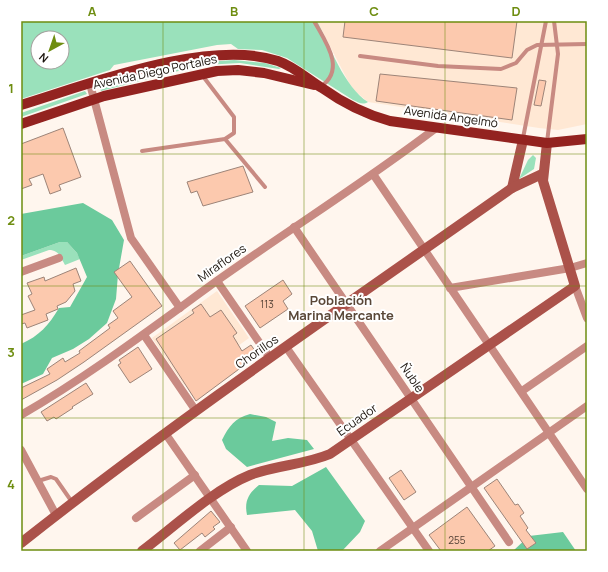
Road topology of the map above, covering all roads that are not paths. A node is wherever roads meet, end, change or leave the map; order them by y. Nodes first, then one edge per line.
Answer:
1 (314, 21) edge
2 (546, 21) edge
3 (554, 21) edge
4 (542, 44) junction
5 (558, 44) junction
6 (587, 44) edge
7 (360, 56) dead end
8 (197, 57) junction
9 (201, 74) junction
10 (90, 84) junction
11 (320, 87) junction
12 (94, 99) junction
13 (21, 105) edge
14 (21, 124) edge
15 (436, 128) junction
16 (225, 138) junction
17 (587, 139) edge
18 (523, 140) junction
19 (547, 143) junction
20 (142, 151) dead end
21 (373, 174) junction
22 (542, 174) junction
23 (265, 187) dead end
24 (512, 188) junction
25 (294, 227) junction
26 (424, 249) junction
27 (59, 258) dead end
28 (587, 263) edge
29 (570, 268) junction
30 (21, 272) edge
31 (217, 280) junction
32 (576, 286) junction
33 (450, 288) junction
34 (347, 304) junction
35 (180, 308) junction
36 (587, 318) edge
37 (144, 335) junction
38 (490, 345) junction
39 (587, 346) edge
40 (286, 347) junction
41 (270, 358) junction
42 (522, 391) junction
43 (411, 398) junction
44 (587, 406) edge
45 (196, 411) junction
46 (21, 415) edge
47 (549, 432) junction
48 (165, 433) junction
49 (351, 439) junction
50 (21, 450) edge
51 (195, 475) junction
52 (38, 481) junction
53 (471, 486) junction
54 (587, 489) edge
55 (211, 498) junction
56 (73, 503) junction
57 (56, 515) junction
58 (136, 518) dead end
59 (231, 527) junction
60 (413, 527) junction
61 (510, 542) dead end
62 (21, 543) edge
63 (142, 551) edge
64 (200, 551) edge
65 (248, 551) edge
66 (380, 551) edge
67 (429, 551) edge

1 - 11 lane
2 - 4 lane
3 - 5 lane
4 - 5 lane
4 - 7 lane
4 - 18 lane
5 - 6 lane
5 - 19 lane
8 - 9 main road
8 - 10 main road, Avenida Diego Portales
8 - 11 main road, Avenida Diego Portales
9 - 11 main road, Avenida Diego Portales
9 - 12 main road, Avenida Diego Portales
9 - 16 lane
10 - 12 street
10 - 13 main road, Avenida Diego Portales
11 - 15 main road, Avenida Angelmó
12 - 14 main road, Avenida Diego Portales
12 - 35 street
15 - 18 main road, Avenida Angelmó
15 - 21 street, Miraflores
16 - 20 lane
16 - 23 lane
17 - 19 main road, Avenida Angelmó
18 - 19 main road, Avenida Angelmó
18 - 24 street
19 - 22 street
21 - 25 street, Miraflores
21 - 26 street
22 - 24 street, Chorillos
22 - 29 street
24 - 26 street, Chorillos
25 - 31 street, Miraflores
25 - 34 street, Ñuble
26 - 33 street
26 - 34 street, Chorillos
27 - 30 street
28 - 29 street
29 - 32 street
29 - 33 street
31 - 35 street, Miraflores
31 - 41 street
32 - 36 street
32 - 38 street, Ecuador
33 - 38 street
34 - 40 street, Chorillos
34 - 43 street, Ñuble
35 - 37 street, Miraflores
37 - 45 street
37 - 46 street, Miraflores
38 - 42 street
38 - 43 street, Ecuador
39 - 42 street
40 - 41 street, Chorillos
40 - 49 street
41 - 45 street, Chorillos
42 - 47 street
43 - 49 street, Ecuador
43 - 53 street, Ñuble
44 - 47 street
45 - 48 street, Chorillos
47 - 53 street
47 - 54 street
48 - 51 street
48 - 56 street, Chorillos
49 - 55 street, Ecuador
49 - 60 street
50 - 52 street
51 - 55 street
51 - 58 street
52 - 56 lane
52 - 57 street
53 - 60 street
53 - 61 street, Ñuble
55 - 59 street
55 - 63 street, Ecuador
56 - 57 street, Chorillos
57 - 62 street, Chorillos
59 - 64 street
59 - 65 street
60 - 66 street
60 - 67 street

